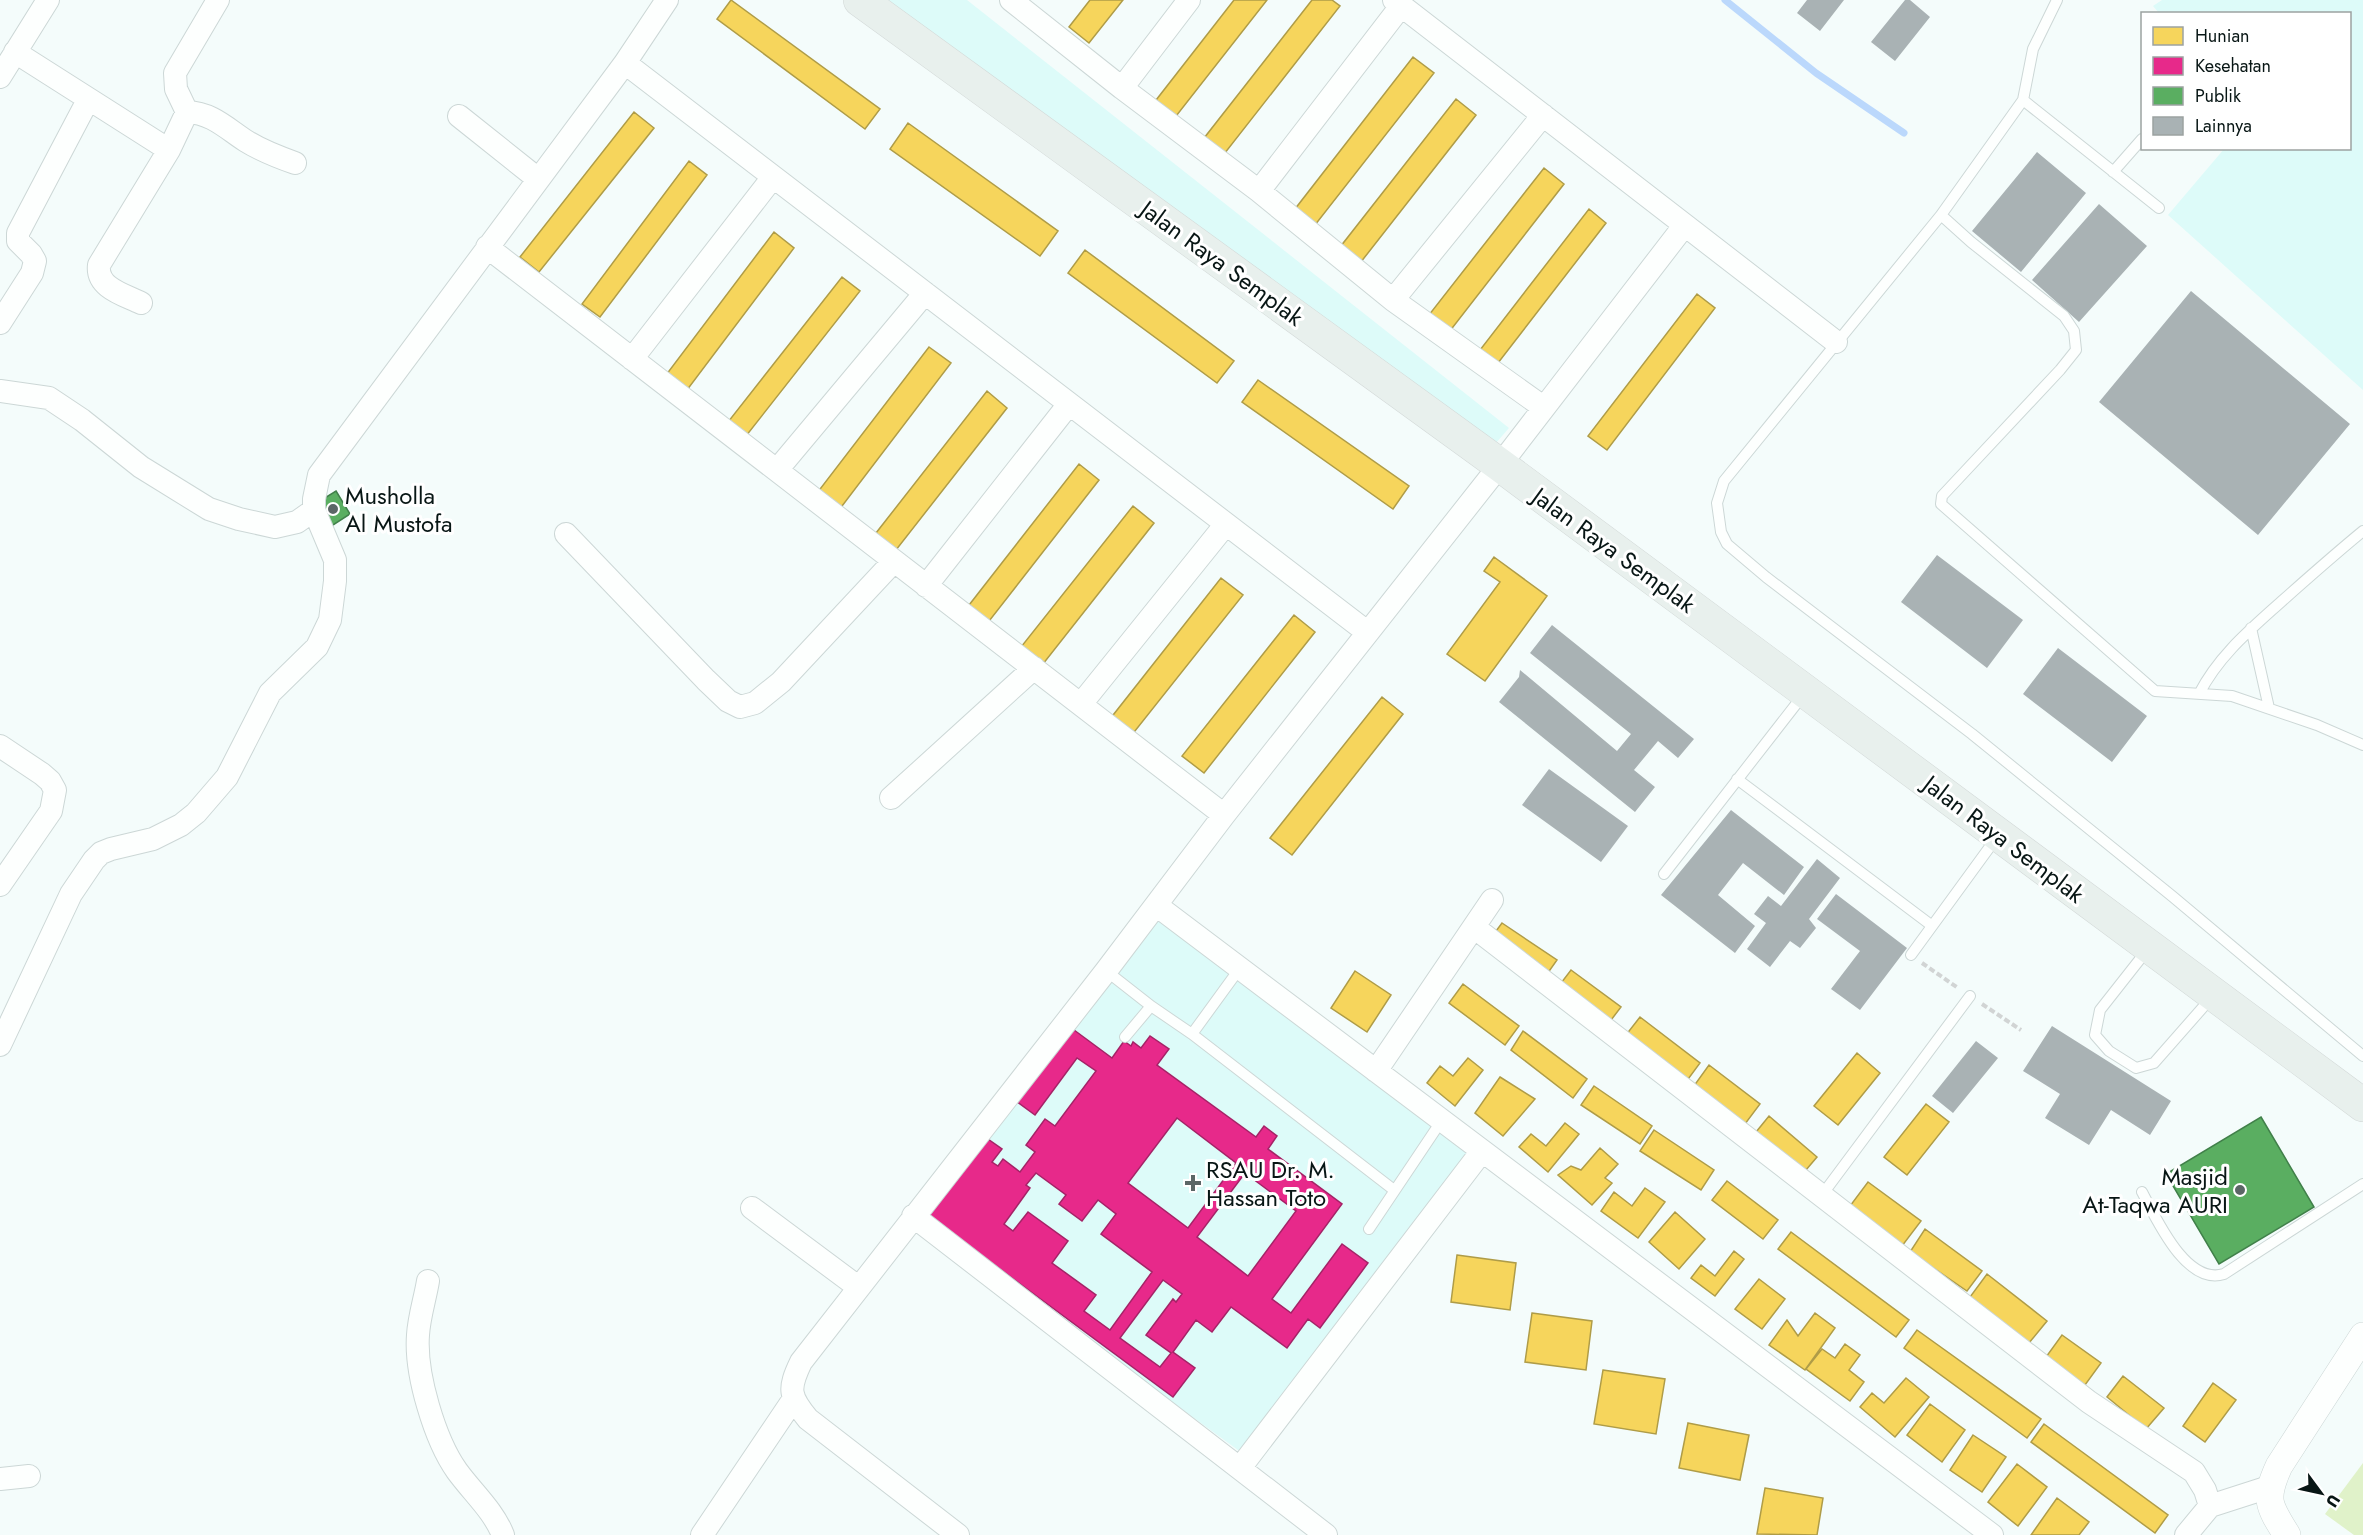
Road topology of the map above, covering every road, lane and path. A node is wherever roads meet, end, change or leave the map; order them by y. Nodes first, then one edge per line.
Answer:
1 (48, 0) edge
2 (218, 0) edge
3 (667, 0) edge
4 (860, 0) edge
5 (1011, 0) edge
6 (1189, 0) edge
7 (2056, 0) edge
8 (1398, 3) edge
9 (15, 52) junction
10 (625, 63) junction
11 (0, 77) edge
12 (1122, 88) junction
13 (88, 100) junction
14 (2023, 100) junction
15 (187, 112) junction
16 (1543, 115) junction
17 (459, 116) dead end
18 (2141, 140) edge
19 (169, 150) junction
20 (295, 163) dead end
21 (2114, 172) junction
22 (773, 177) junction
23 (538, 179) junction
24 (1259, 191) junction
25 (2159, 208) dead end
26 (1941, 214) junction
27 (1684, 226) junction
28 (487, 247) junction
29 (925, 293) junction
30 (1393, 300) junction
31 (141, 303) dead end
32 (0, 323) edge
33 (1836, 342) junction
34 (632, 359) junction
35 (0, 391) edge
36 (1069, 404) junction
37 (1543, 407) junction
38 (1500, 465) junction
39 (777, 470) junction
40 (314, 510) junction
41 (1226, 524) junction
42 (2363, 531) edge
43 (566, 534) dead end
44 (894, 561) junction
45 (926, 586) junction
46 (2251, 628) junction
47 (1366, 632) junction
48 (1034, 668) junction
49 (1806, 692) junction
50 (2199, 694) junction
51 (1081, 704) junction
52 (2269, 708) junction
53 (2363, 745) edge
54 (0, 746) edge
55 (1737, 779) junction
56 (891, 798) dead end
57 (1224, 814) junction
58 (1999, 835) junction
59 (1664, 874) dead end
60 (0, 885) edge
61 (1492, 900) dead end
62 (1156, 905) junction
63 (1931, 925) junction
64 (1475, 928) junction
65 (2150, 947) junction
66 (1911, 955) dead end
67 (1240, 968) junction
68 (1114, 977) dead end
69 (2214, 994) junction
70 (1970, 996) dead end
71 (1151, 1006) junction
72 (1192, 1034) junction
73 (1125, 1037) dead end
74 (0, 1045) edge
75 (2363, 1056) edge
76 (1376, 1071) junction
77 (2363, 1105) edge
78 (1442, 1120) junction
79 (1482, 1151) junction
80 (2363, 1185) edge
81 (1394, 1190) junction
82 (2142, 1192) dead end
83 (1822, 1195) junction
84 (752, 1208) dead end
85 (914, 1216) junction
86 (1369, 1229) dead end
87 (428, 1281) dead end
88 (858, 1287) junction
89 (2363, 1336) edge
90 (793, 1400) junction
91 (1240, 1468) junction
92 (30, 1476) dead end
93 (0, 1479) edge
94 (2269, 1487) junction
95 (2210, 1506) junction
96 (503, 1535) edge
97 (702, 1535) edge
98 (958, 1535) edge
99 (1326, 1535) edge
100 (1992, 1535) edge
101 (2186, 1535) edge
102 (2288, 1535) edge

1 - 9 street
2 - 15 street
3 - 10 street
4 - 38 main road, Jalan Raya Semplak
5 - 12 street
6 - 12 street
7 - 14 lane
8 - 16 street
8 - 24 street
9 - 11 street
9 - 13 street
10 - 22 street
10 - 23 street
12 - 24 street
13 - 19 street
13 - 32 street
14 - 21 lane
14 - 26 lane
15 - 19 street
15 - 20 street
16 - 27 street
16 - 30 street
17 - 23 street
18 - 21 lane
19 - 31 street
21 - 25 lane
22 - 29 street
22 - 34 street
23 - 28 street
24 - 30 street
26 - 33 lane
26 - 50 lane
27 - 33 street
27 - 37 street
28 - 34 street
28 - 40 street
29 - 36 street
29 - 39 street
30 - 37 street
33 - 75 lane
34 - 39 street
35 - 40 street
36 - 41 street
36 - 45 street
37 - 38 street
38 - 47 street
38 - 49 main road, Jalan Raya Semplak
39 - 44 street
40 - 74 street
41 - 47 street
41 - 51 street
42 - 46 lane
43 - 44 street
44 - 45 street
45 - 48 street
46 - 50 lane
46 - 52 lane
47 - 57 street
48 - 51 street
48 - 56 street
49 - 55 lane
49 - 58 main road, Jalan Raya Semplak
50 - 52 lane
51 - 57 street
52 - 53 lane
54 - 60 street
55 - 59 lane
55 - 63 lane
57 - 62 street
58 - 63 lane
58 - 65 main road, Jalan Raya Semplak
61 - 64 street
62 - 67 street
62 - 85 street
63 - 66 lane
64 - 76 street
64 - 83 street
65 - 69 main road, Jalan Raya Semplak
65 - 69 lane
67 - 72 lane
67 - 76 street
68 - 71 lane
69 - 77 main road, Jalan Raya Semplak
70 - 83 lane
71 - 72 lane
71 - 73 lane
72 - 81 lane
76 - 78 street
78 - 79 street
78 - 81 lane
79 - 91 street
79 - 100 street
80 - 82 lane
81 - 86 lane
83 - 95 street
84 - 88 street
85 - 88 street
85 - 91 street
87 - 96 street
88 - 90 street
89 - 94 street
90 - 97 street
90 - 98 street
91 - 99 street
92 - 93 street
94 - 95 street
94 - 102 street
95 - 101 street

